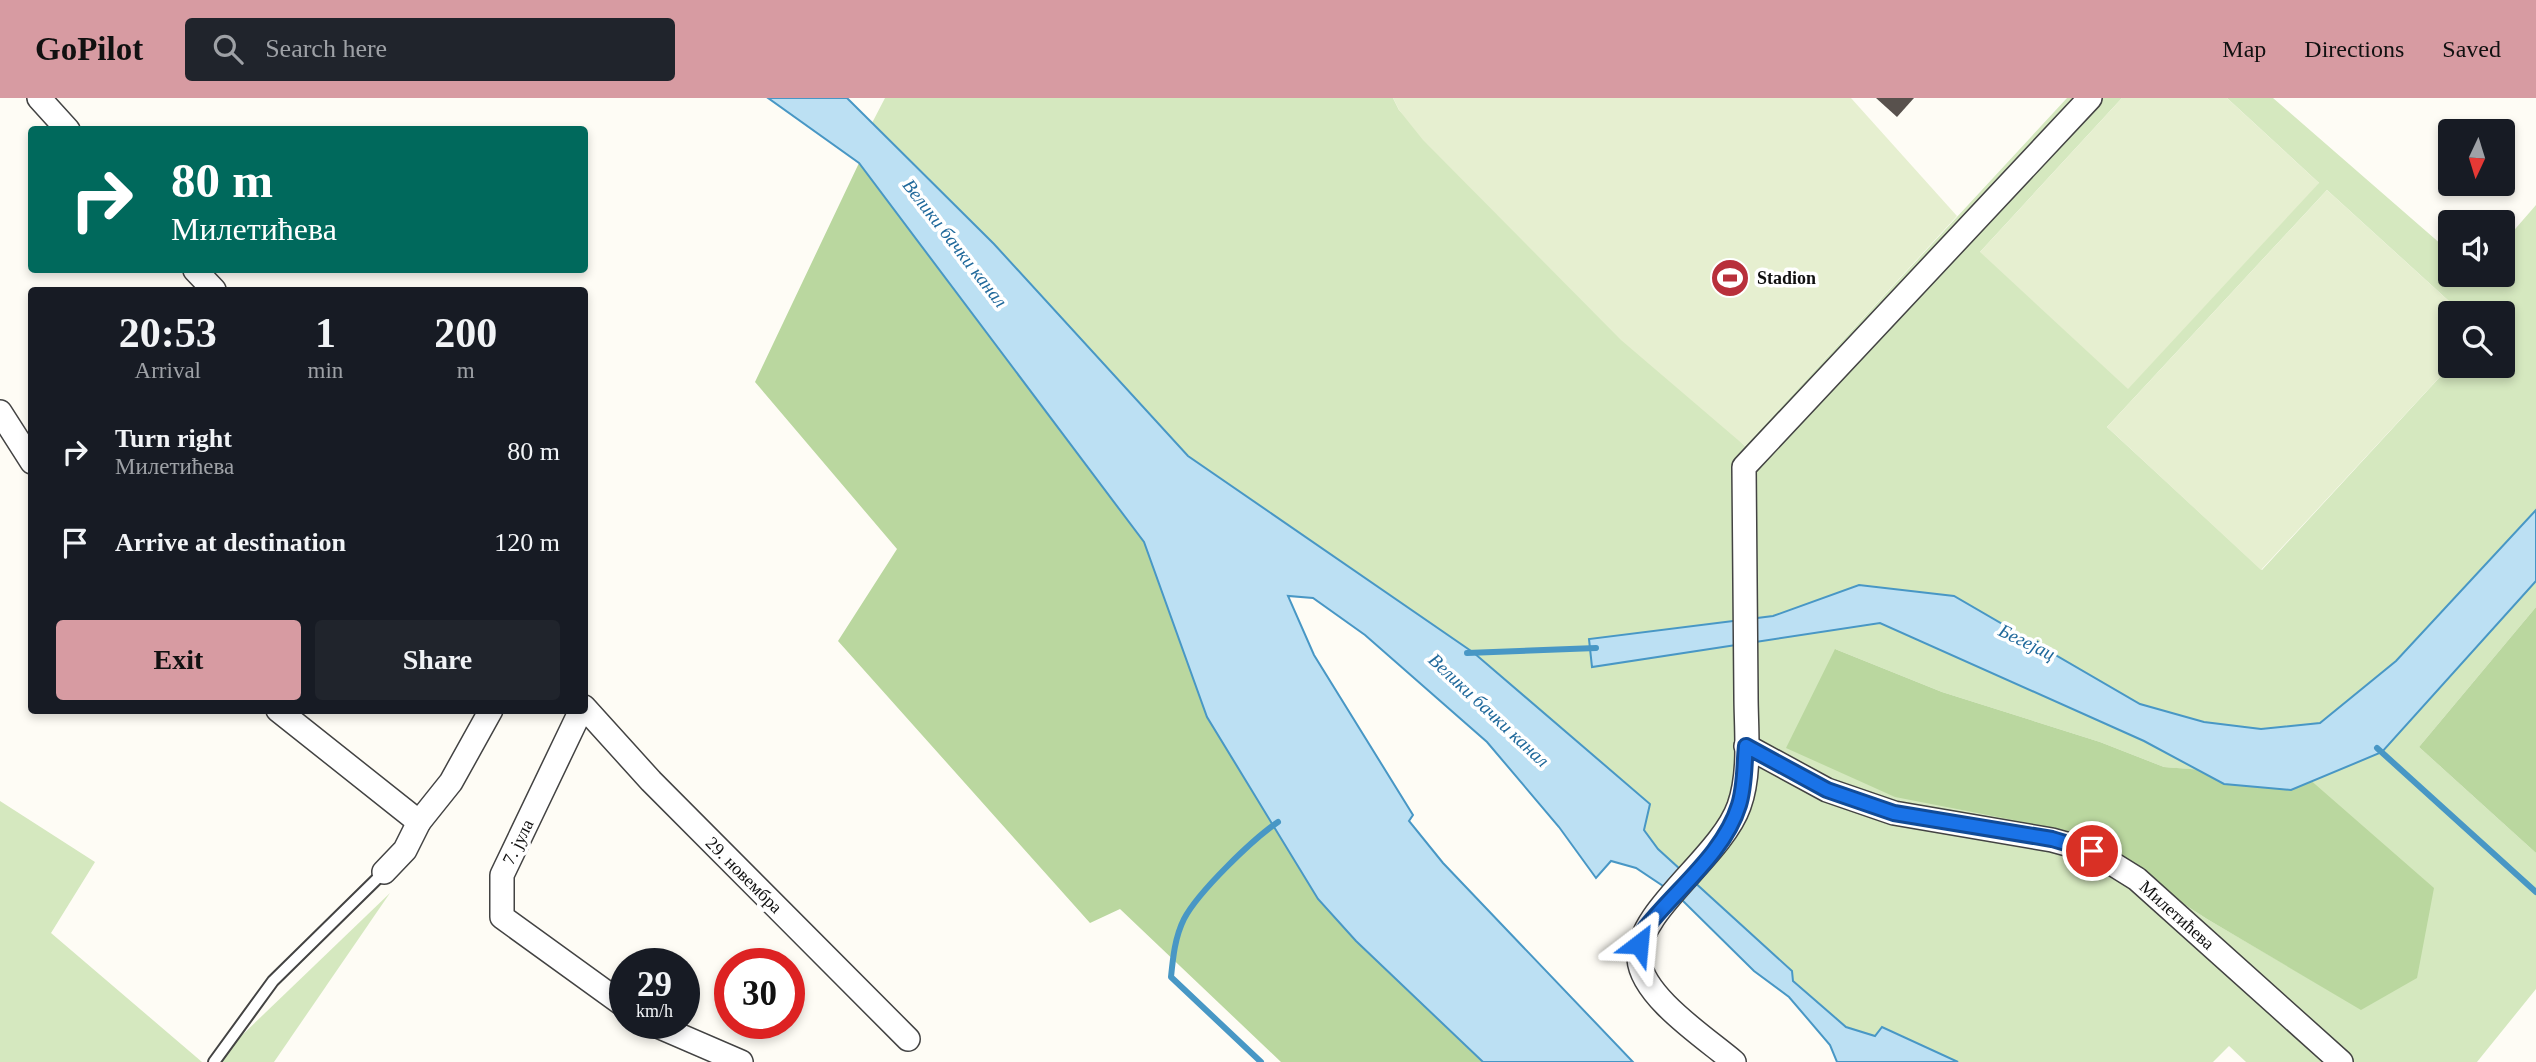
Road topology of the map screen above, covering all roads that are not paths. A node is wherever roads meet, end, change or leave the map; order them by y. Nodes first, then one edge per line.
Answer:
1 (39, 98) edge
2 (2091, 98) edge
3 (64, 126) edge
4 (198, 273) edge
5 (211, 287) edge
6 (0, 412) edge
7 (28, 456) edge
8 (283, 714) edge
9 (489, 714) edge
10 (581, 714) edge
11 (588, 714) edge
12 (1746, 746) junction
13 (419, 822) junction
14 (384, 872) joint
15 (609, 994) edge
16 (688, 1039) edge
17 (908, 1039) dead end
18 (214, 1062) edge
19 (741, 1062) edge
20 (1734, 1062) edge
21 (2341, 1062) edge

1 - 3 street
2 - 12 street
4 - 5 street
6 - 7 street
8 - 13 street
9 - 13 street
10 - 15 street, 7. јула
11 - 17 street, 29. новембра
12 - 20 street
12 - 21 street, Милетићева
13 - 14 street
14 - 18 lane
16 - 19 street

